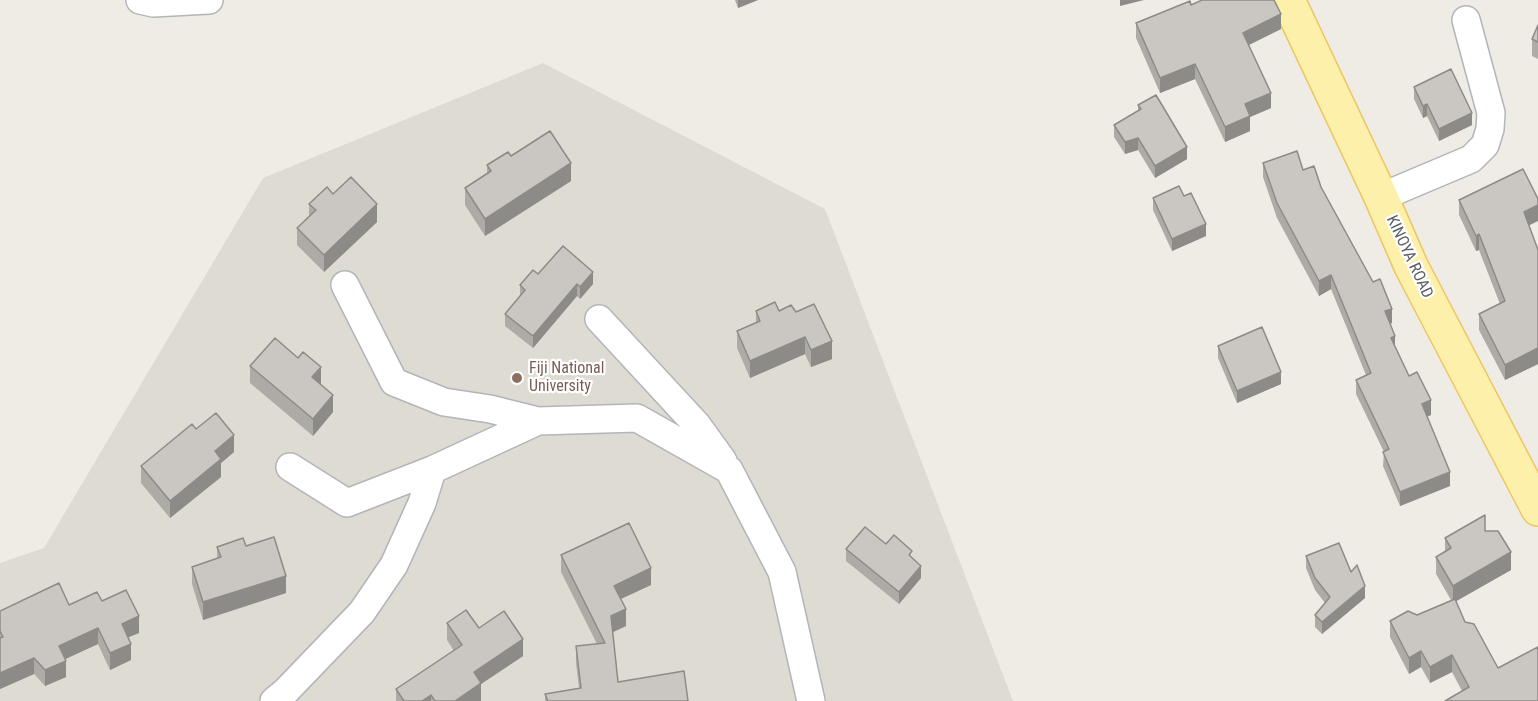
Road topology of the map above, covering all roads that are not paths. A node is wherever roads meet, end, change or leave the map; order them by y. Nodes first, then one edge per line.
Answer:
1 (140, 0) edge
2 (209, 0) edge
3 (1288, 0) edge
4 (1466, 20) dead end
5 (1381, 196) junction
6 (345, 285) dead end
7 (598, 319) dead end
8 (538, 421) junction
9 (290, 467) dead end
10 (432, 470) junction
11 (729, 470) junction
12 (1538, 509) edge
13 (274, 701) edge
14 (811, 701) edge

1 - 2 street
3 - 5 main road, KINOYA ROAD
4 - 5 street
5 - 12 main road, KINOYA ROAD
6 - 8 street
7 - 11 street
8 - 10 street
8 - 11 street
9 - 10 street
10 - 13 street
11 - 14 street

